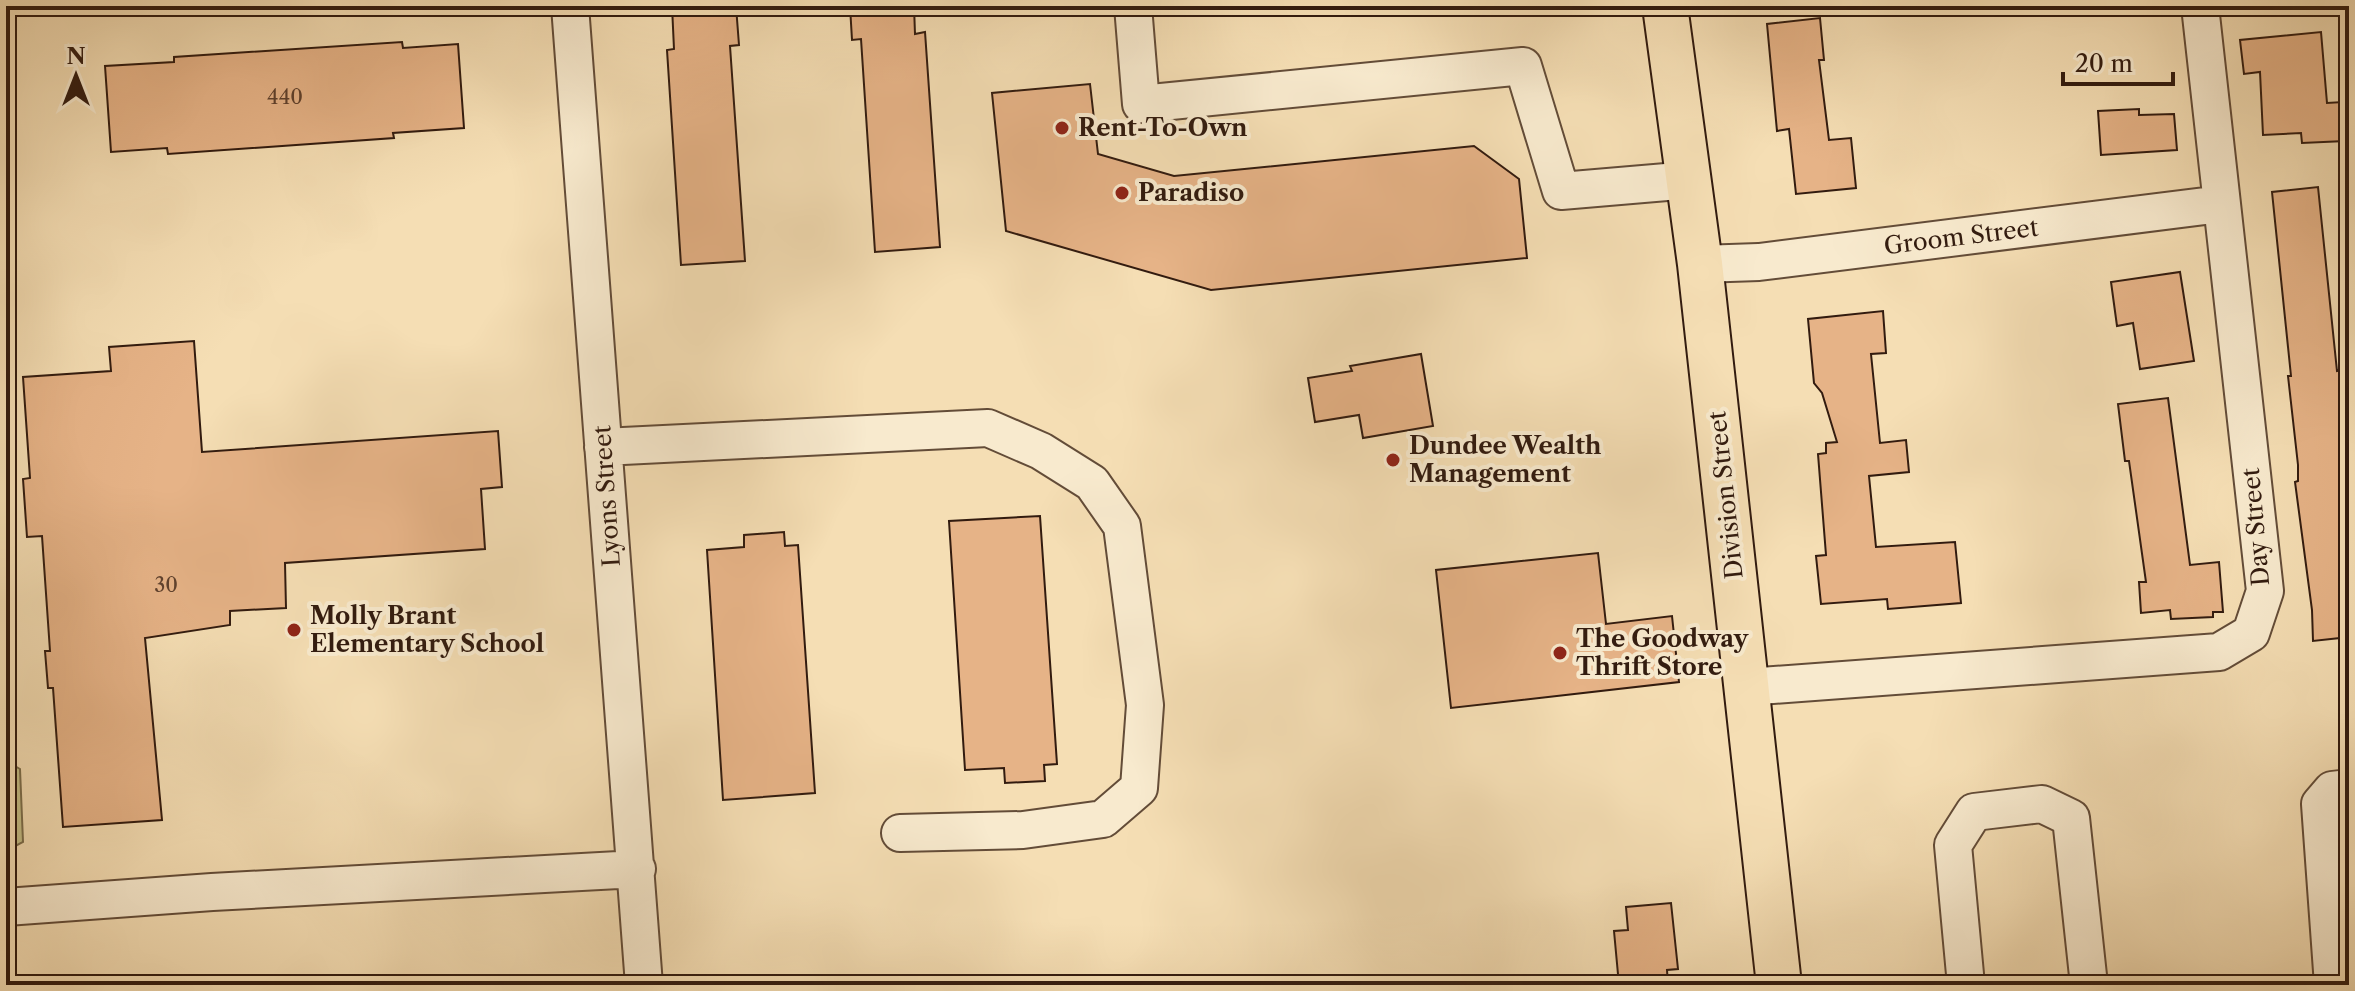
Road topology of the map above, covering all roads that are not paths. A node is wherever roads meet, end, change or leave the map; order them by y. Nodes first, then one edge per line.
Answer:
1 (570, 6) edge
2 (1133, 6) edge
3 (1665, 6) edge
4 (2200, 6) edge
5 (1690, 180) junction
6 (2221, 204) junction
7 (1700, 264) junction
8 (603, 447) junction
9 (1747, 687) junction
10 (2349, 788) edge
11 (900, 833) dead end
12 (637, 869) junction
13 (6, 907) edge
14 (644, 985) edge
15 (1779, 985) edge
16 (1966, 985) edge
17 (2089, 985) edge
18 (2333, 985) edge

1 - 8 street, Lyons Street
2 - 5 street
3 - 5 main road, Division Street
4 - 6 street, Day Street
5 - 7 main road, Division Street
6 - 7 street, Groom Street
6 - 9 street, Day Street
7 - 9 main road, Division Street
8 - 11 street
8 - 12 street, Lyons Street
9 - 15 main road, Division Street
10 - 18 street
12 - 13 street
12 - 14 street, Lyons Street
16 - 17 street

